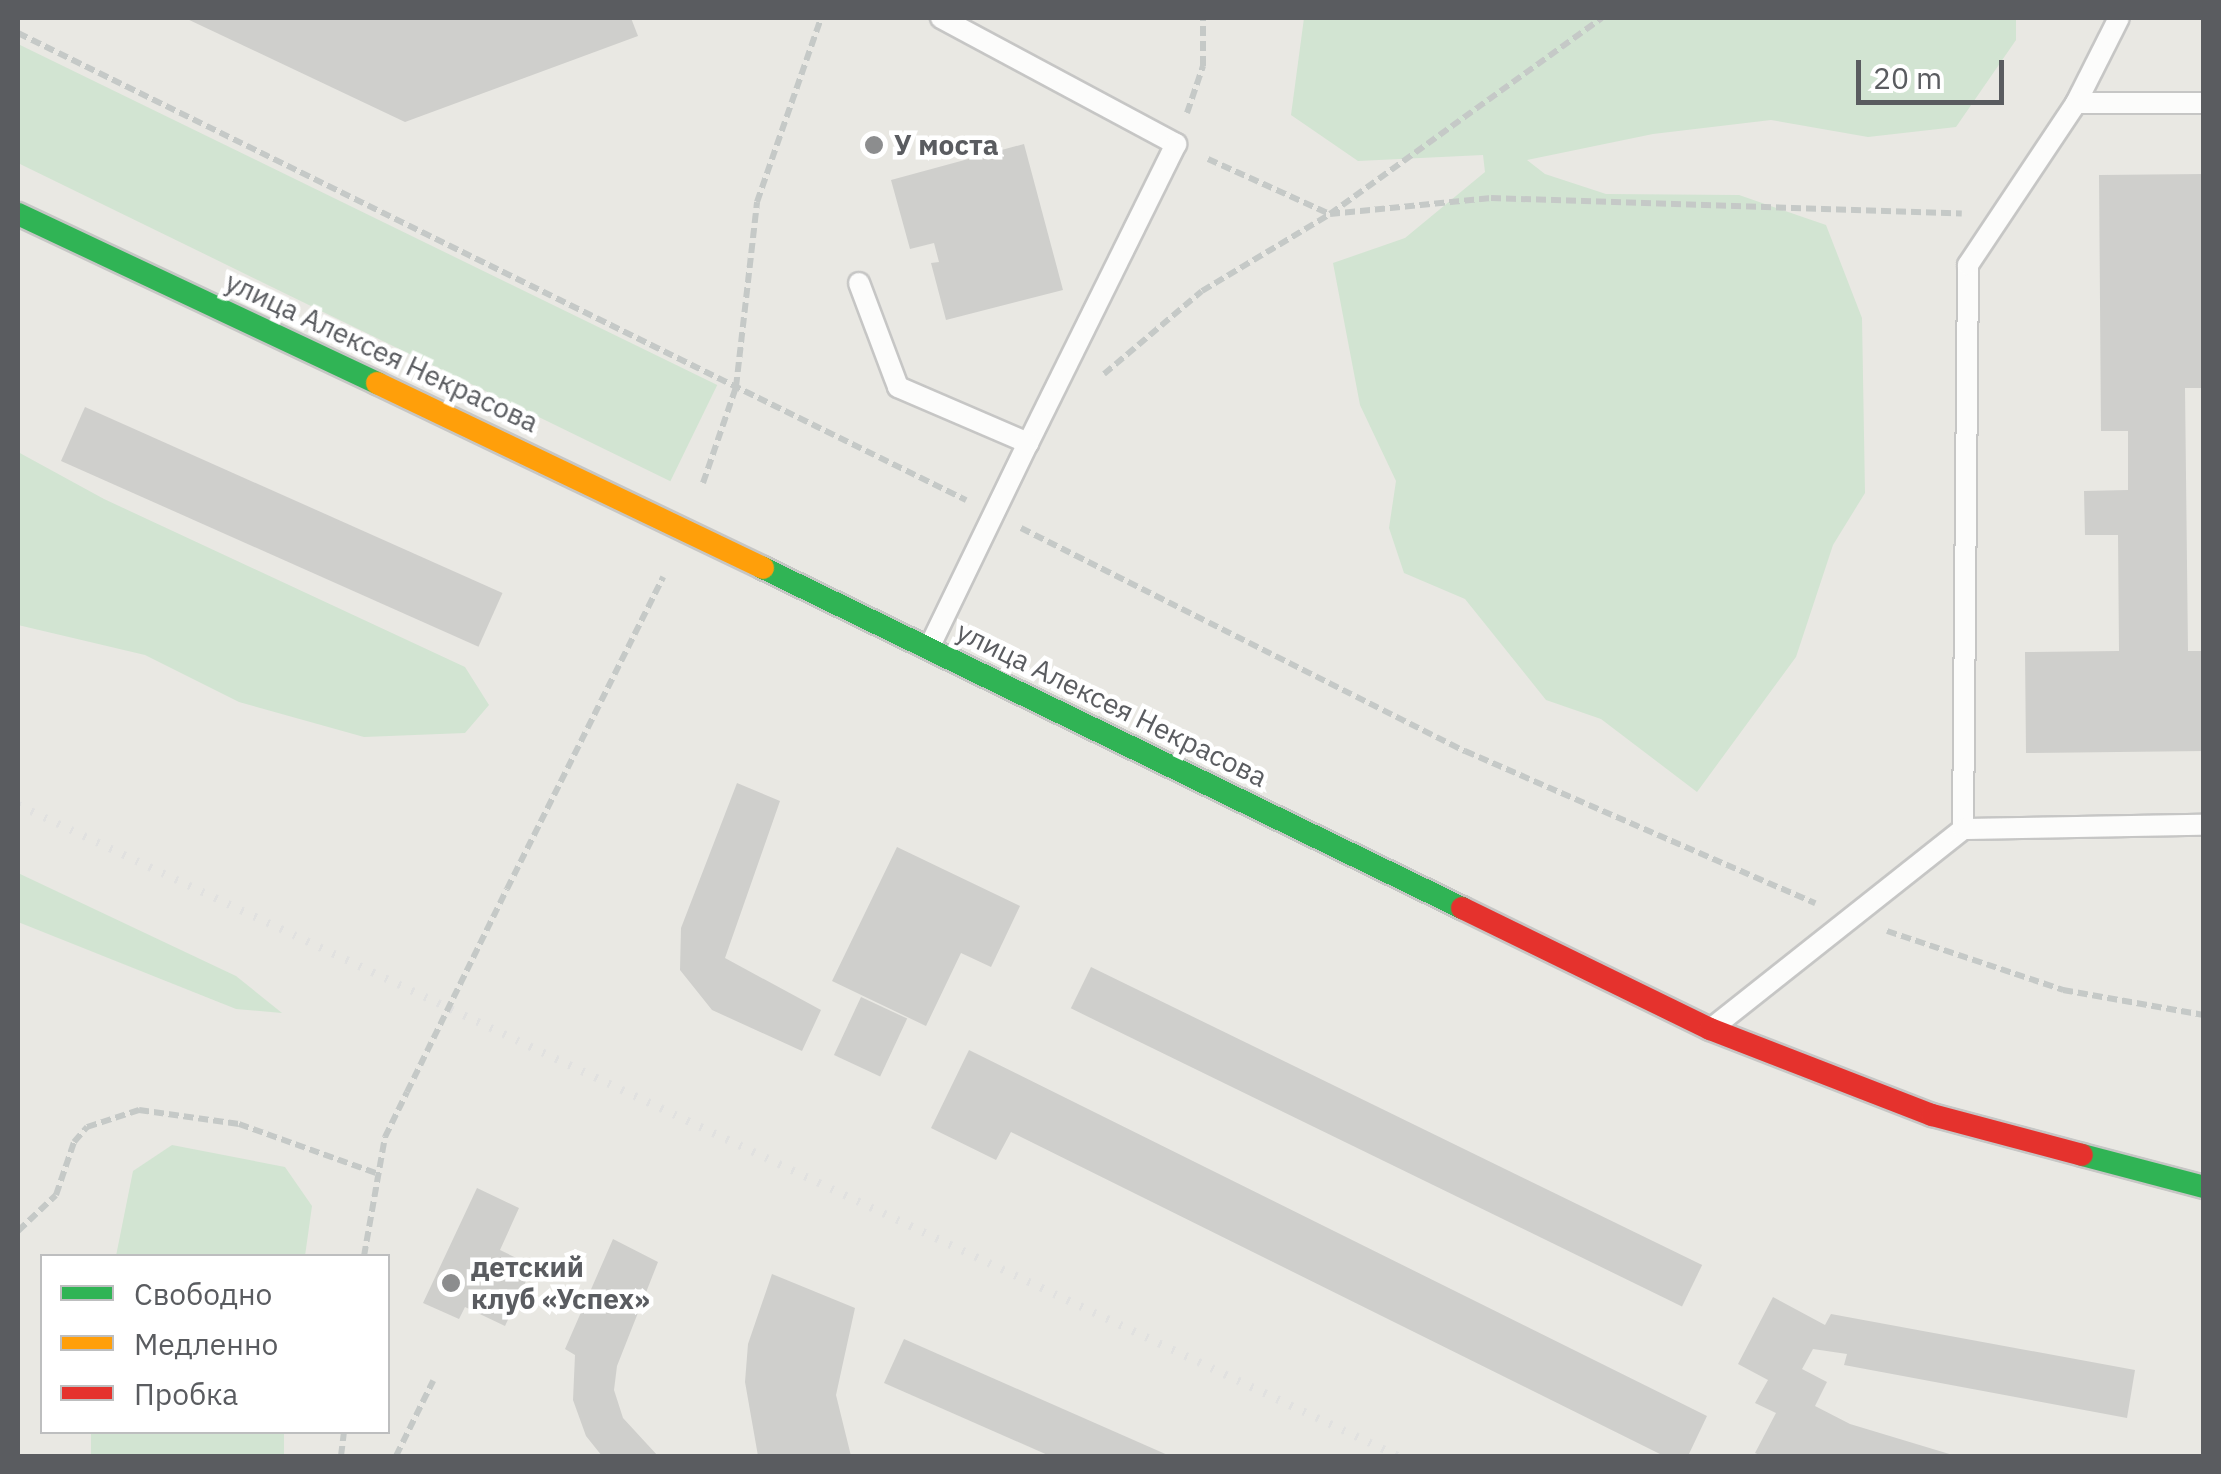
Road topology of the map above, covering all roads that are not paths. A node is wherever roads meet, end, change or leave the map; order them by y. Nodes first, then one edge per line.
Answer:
1 (941, 18) edge
2 (2120, 18) edge
3 (2076, 103) junction
4 (2204, 103) edge
5 (18, 214) edge
6 (859, 283) dead end
7 (1028, 443) junction
8 (928, 649) junction
9 (2204, 825) edge
10 (1962, 828) junction
11 (1710, 1029) junction
12 (2204, 1188) edge

1 - 7 lane
2 - 3 lane
3 - 4 lane
3 - 10 lane
5 - 8 street, улица Алексея Некрасова
6 - 7 lane
7 - 8 lane
8 - 11 street, улица Алексея Некрасова
9 - 10 lane
10 - 11 lane
11 - 12 street, улица Алексея Некрасова

